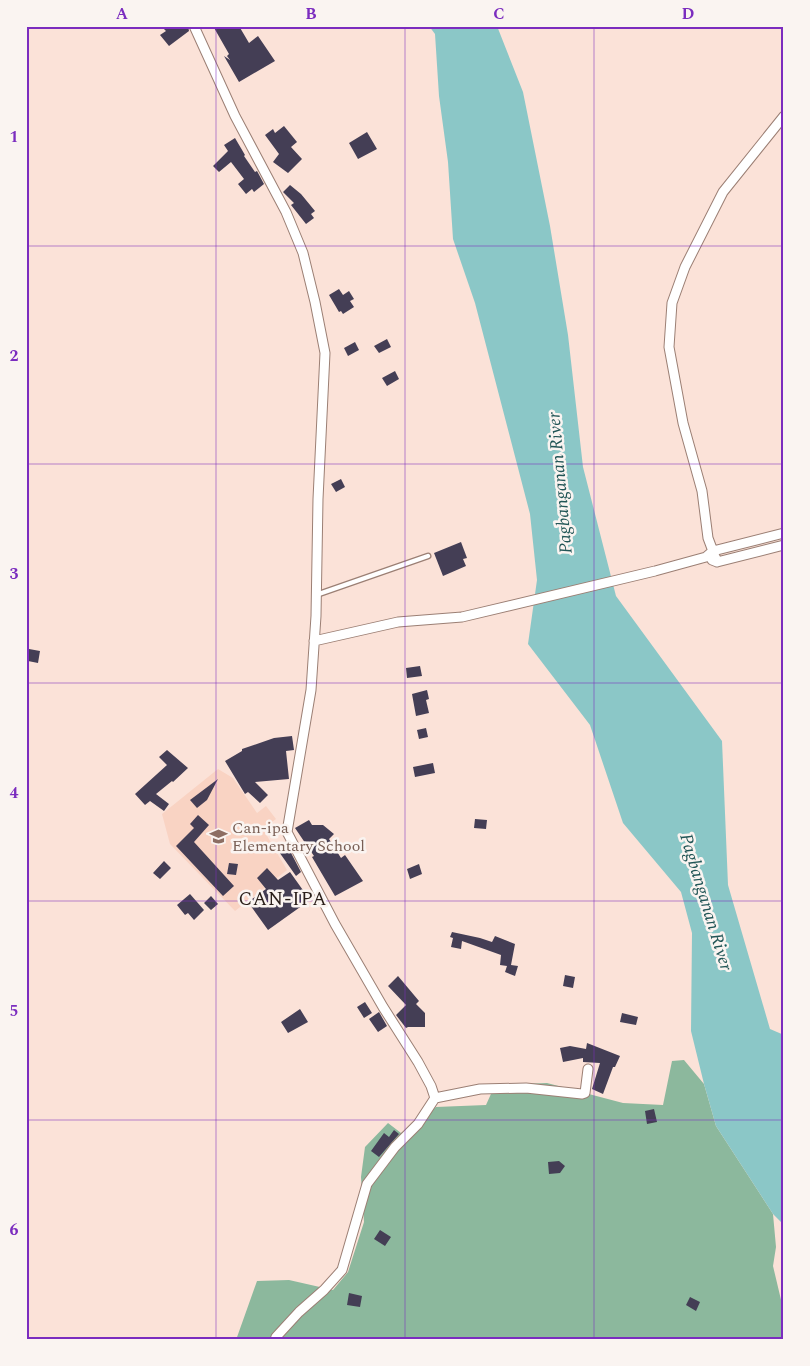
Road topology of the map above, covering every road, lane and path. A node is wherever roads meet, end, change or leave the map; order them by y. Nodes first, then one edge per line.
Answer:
1 (194, 26) edge
2 (784, 116) edge
3 (784, 534) edge
4 (784, 544) edge
5 (710, 554) junction
6 (428, 556) dead end
7 (316, 594) junction
8 (314, 641) junction
9 (588, 1069) dead end
10 (435, 1098) junction
11 (275, 1340) edge

1 - 7 street
2 - 5 street
3 - 5 street
4 - 5 street
5 - 8 street
6 - 7 lane
7 - 8 street
8 - 10 street
9 - 10 street
10 - 11 street

